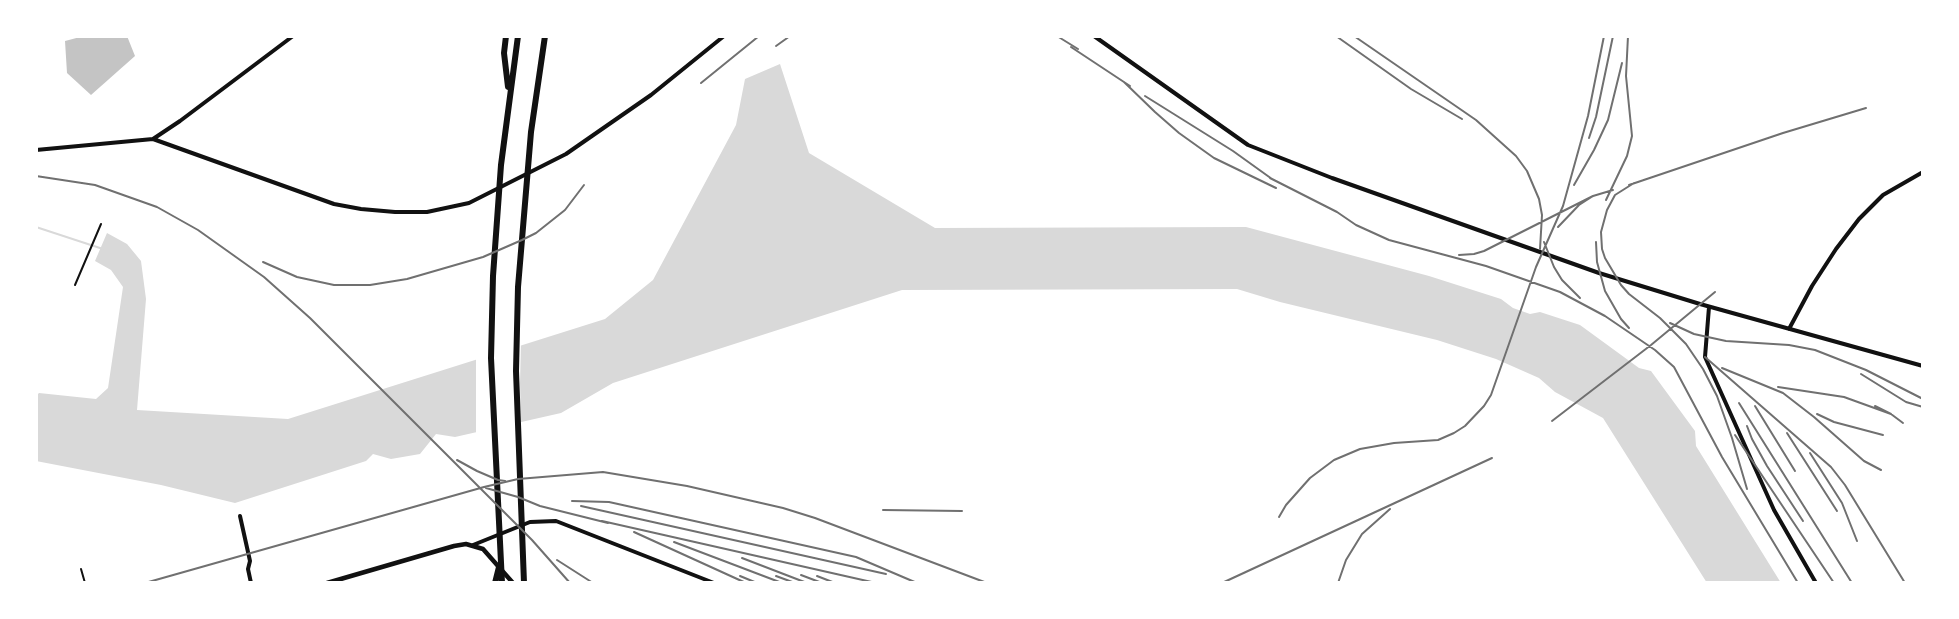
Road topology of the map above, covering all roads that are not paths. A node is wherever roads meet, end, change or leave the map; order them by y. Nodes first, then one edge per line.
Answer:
1 (292, 36) edge
2 (506, 36) edge
3 (518, 36) edge
4 (545, 36) edge
5 (724, 36) edge
6 (1094, 36) edge
7 (509, 97) junction
8 (153, 139) junction
9 (36, 150) edge
10 (1923, 172) edge
11 (101, 224) dead end
12 (75, 285) dead end
13 (1709, 306) junction
14 (1789, 328) junction
15 (1923, 366) edge
16 (240, 516) dead end
17 (473, 545) junction
18 (501, 561) junction
19 (81, 569) dead end
20 (85, 583) edge
21 (251, 583) edge
22 (327, 583) edge
23 (495, 583) edge
24 (502, 583) edge
25 (512, 583) edge
26 (524, 583) edge
27 (714, 583) edge
28 (1816, 583) edge

1 - 8 street
2 - 7 highway
3 - 7 highway
4 - 26 highway
5 - 8 street
6 - 13 street
7 - 18 highway
8 - 9 street
10 - 14 street
11 - 12 lane
13 - 14 street
13 - 28 street
14 - 15 street
16 - 21 street
17 - 22 street
17 - 25 street
17 - 27 street
18 - 23 highway
18 - 24 highway
19 - 20 lane

